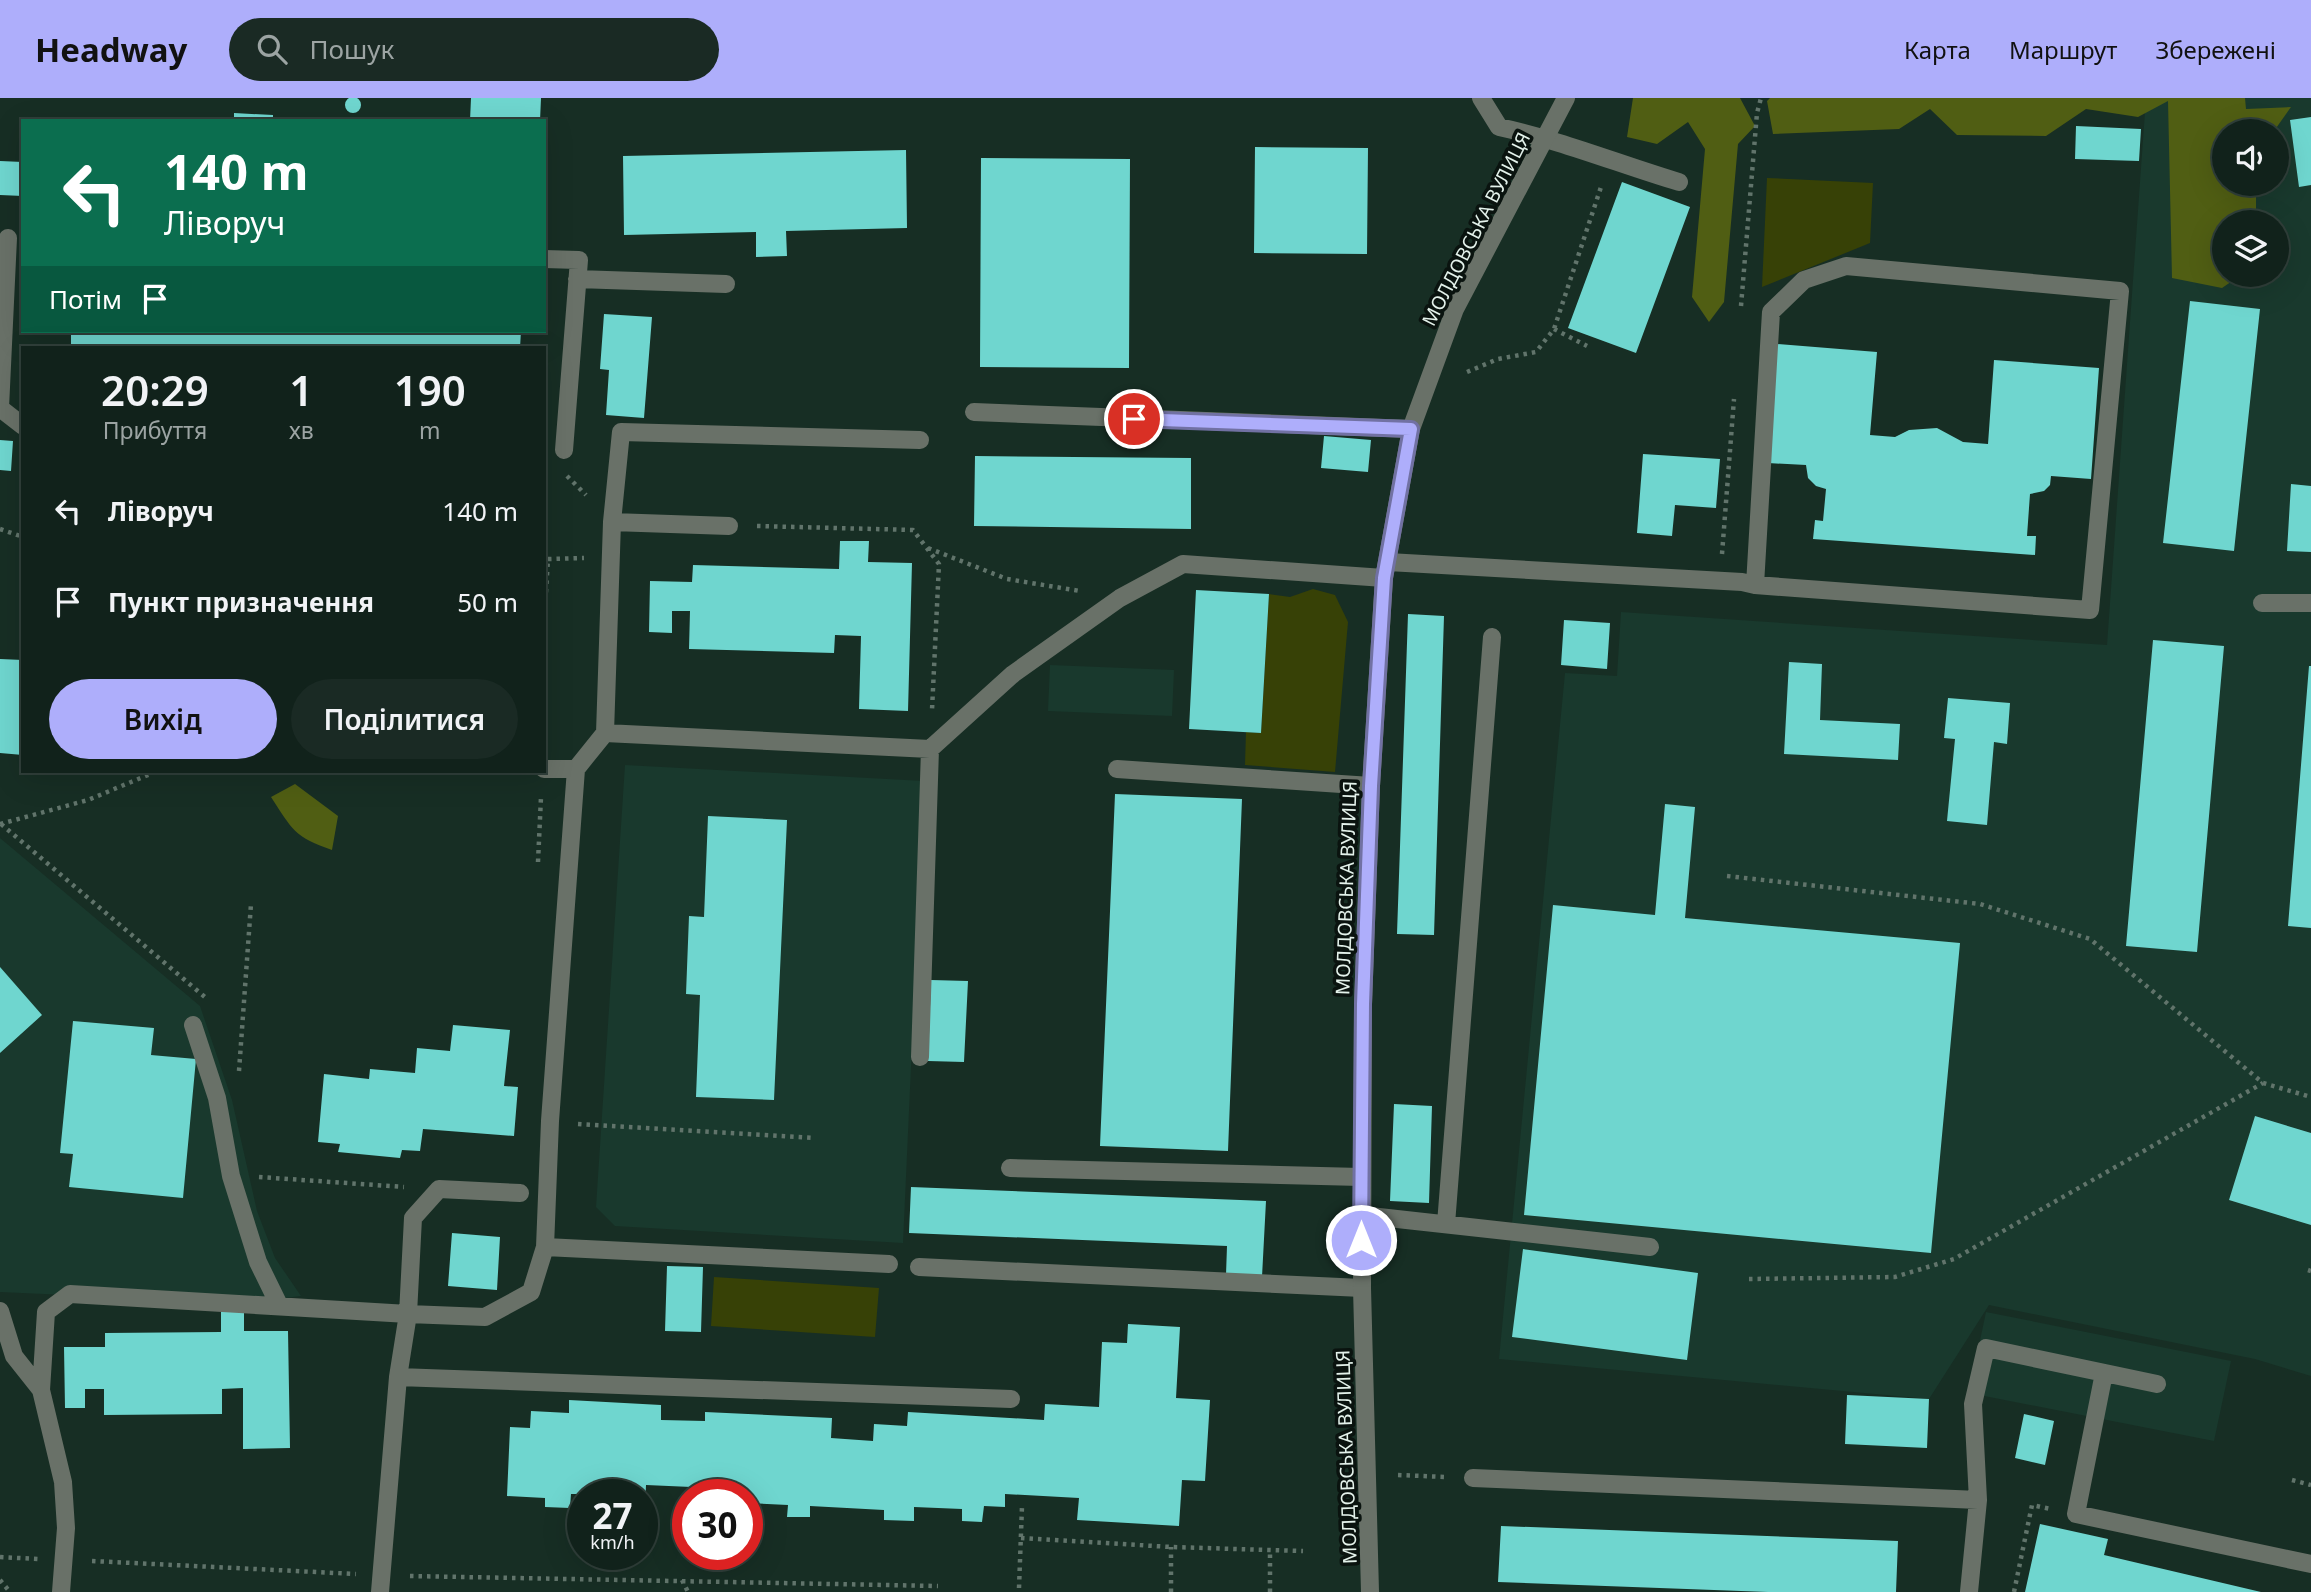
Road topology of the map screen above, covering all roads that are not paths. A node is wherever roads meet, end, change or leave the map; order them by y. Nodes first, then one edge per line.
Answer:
1 (1481, 98) edge
2 (1566, 98) edge
3 (1546, 137) junction
4 (1679, 182) dead end
5 (10, 238) edge
6 (546, 259) edge
7 (577, 279) junction
8 (726, 284) dead end
9 (974, 412) dead end
10 (21, 424) edge
11 (1411, 429) junction
12 (920, 440) dead end
13 (564, 450) road end
14 (612, 522) junction
15 (729, 526) road end
16 (1386, 570) junction
17 (1755, 585) junction
18 (2262, 603) dead end
19 (2311, 603) edge
20 (1492, 637) dead end
21 (605, 733) junction
22 (930, 749) junction
23 (546, 769) edge
24 (576, 769) junction
25 (1116, 769) dead end
26 (1371, 786) junction
27 (193, 1026) dead end
28 (920, 1057) dead end
29 (1010, 1168) dead end
30 (1361, 1177) junction
31 (520, 1193) dead end
32 (1361, 1215) junction
33 (1446, 1224) junction
34 (545, 1247) junction
35 (1650, 1247) dead end
36 (889, 1264) dead end
37 (919, 1267) dead end
38 (1362, 1289) junction
39 (279, 1305) junction
40 (0, 1311) edge
41 (408, 1314) junction
42 (2104, 1373) junction
43 (398, 1377) junction
44 (2157, 1384) dead end
45 (41, 1390) junction
46 (1011, 1399) dead end
47 (1473, 1478) road end
48 (1978, 1500) junction
49 (2311, 1564) edge
50 (380, 1584) edge
51 (61, 1592) edge
52 (1370, 1592) edge
53 (1969, 1592) edge

1 - 3 street
2 - 3 street, МОЛДОВСЬКА ВУЛИЦЯ
3 - 4 street
3 - 11 street, МОЛДОВСЬКА ВУЛИЦЯ
5 - 10 street
6 - 7 street
7 - 8 street
7 - 13 street
9 - 11 street
11 - 16 street, МОЛДОВСЬКА ВУЛИЦЯ
12 - 14 street
14 - 15 street
14 - 21 street
16 - 17 street
16 - 22 street
16 - 26 street, МОЛДОВСЬКА ВУЛИЦЯ
17 - 17 street
18 - 19 street
20 - 33 street
21 - 22 street
21 - 24 street
22 - 28 street
23 - 24 street
24 - 34 street
25 - 26 street
26 - 30 street, МОЛДОВСЬКА ВУЛИЦЯ
27 - 39 street
29 - 30 street
30 - 32 street, МОЛДОВСЬКА ВУЛИЦЯ
31 - 41 street
32 - 33 street
32 - 38 street, МОЛДОВСЬКА ВУЛИЦЯ
33 - 35 street
34 - 36 street
34 - 41 street
37 - 38 street
38 - 52 street, МОЛДОВСЬКА ВУЛИЦЯ
39 - 41 street
39 - 45 street
40 - 45 street
41 - 43 street
42 - 44 street
42 - 48 street
42 - 49 street
43 - 46 street
43 - 50 street
45 - 51 street
47 - 48 street
48 - 53 street

